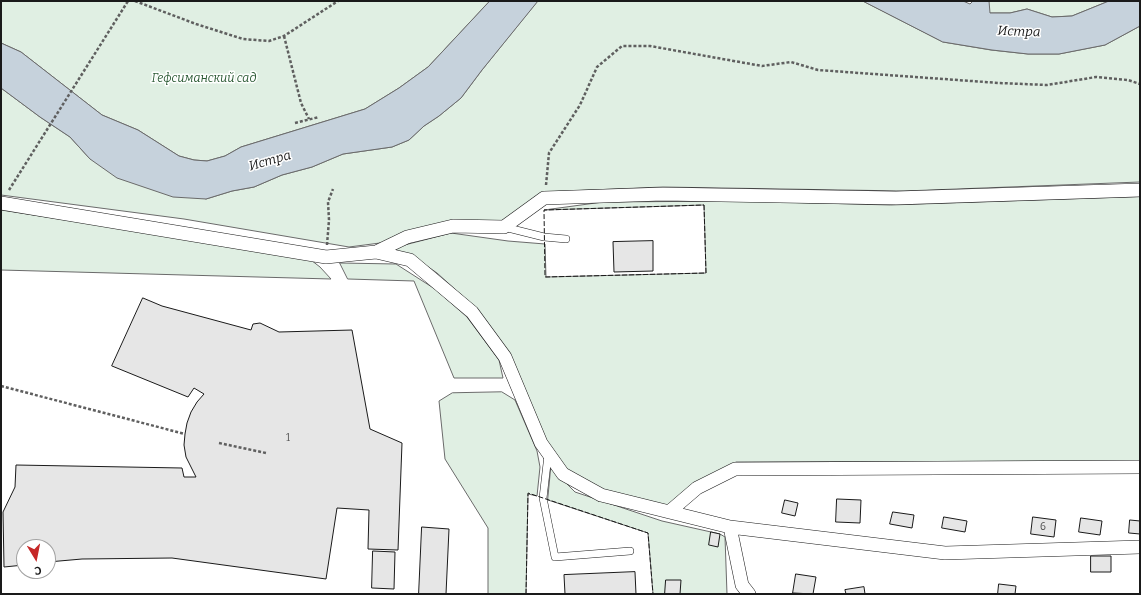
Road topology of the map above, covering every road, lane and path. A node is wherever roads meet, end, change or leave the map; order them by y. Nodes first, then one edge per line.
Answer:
1 (128, 1) edge
2 (135, 1) edge
3 (338, 1) edge
4 (284, 36) junction
5 (1140, 84) edge
6 (319, 116) dead end
7 (309, 119) junction
8 (295, 123) dead end
9 (333, 189) dead end
10 (1140, 190) edge
11 (9, 191) dead end
12 (544, 198) junction
13 (1, 203) edge
14 (504, 227) junction
15 (566, 239) dead end
16 (376, 252) junction
17 (326, 257) junction
18 (1, 386) edge
19 (185, 434) dead end
20 (219, 443) dead end
21 (266, 453) dead end
22 (549, 453) junction
23 (1140, 467) edge
24 (669, 512) junction
25 (730, 527) junction
26 (1140, 547) edge
27 (630, 551) dead end
28 (749, 594) edge

1 - 11 path
2 - 4 path
3 - 4 path
4 - 7 path
5 - 12 path
6 - 7 path
7 - 8 path
9 - 17 path
10 - 12 street
12 - 14 street
13 - 17 street
14 - 15 lane
14 - 16 street
16 - 17 street
16 - 22 street
18 - 19 path
20 - 21 path
22 - 24 street
22 - 27 lane
23 - 24 street
24 - 25 street
25 - 26 street
25 - 28 street

